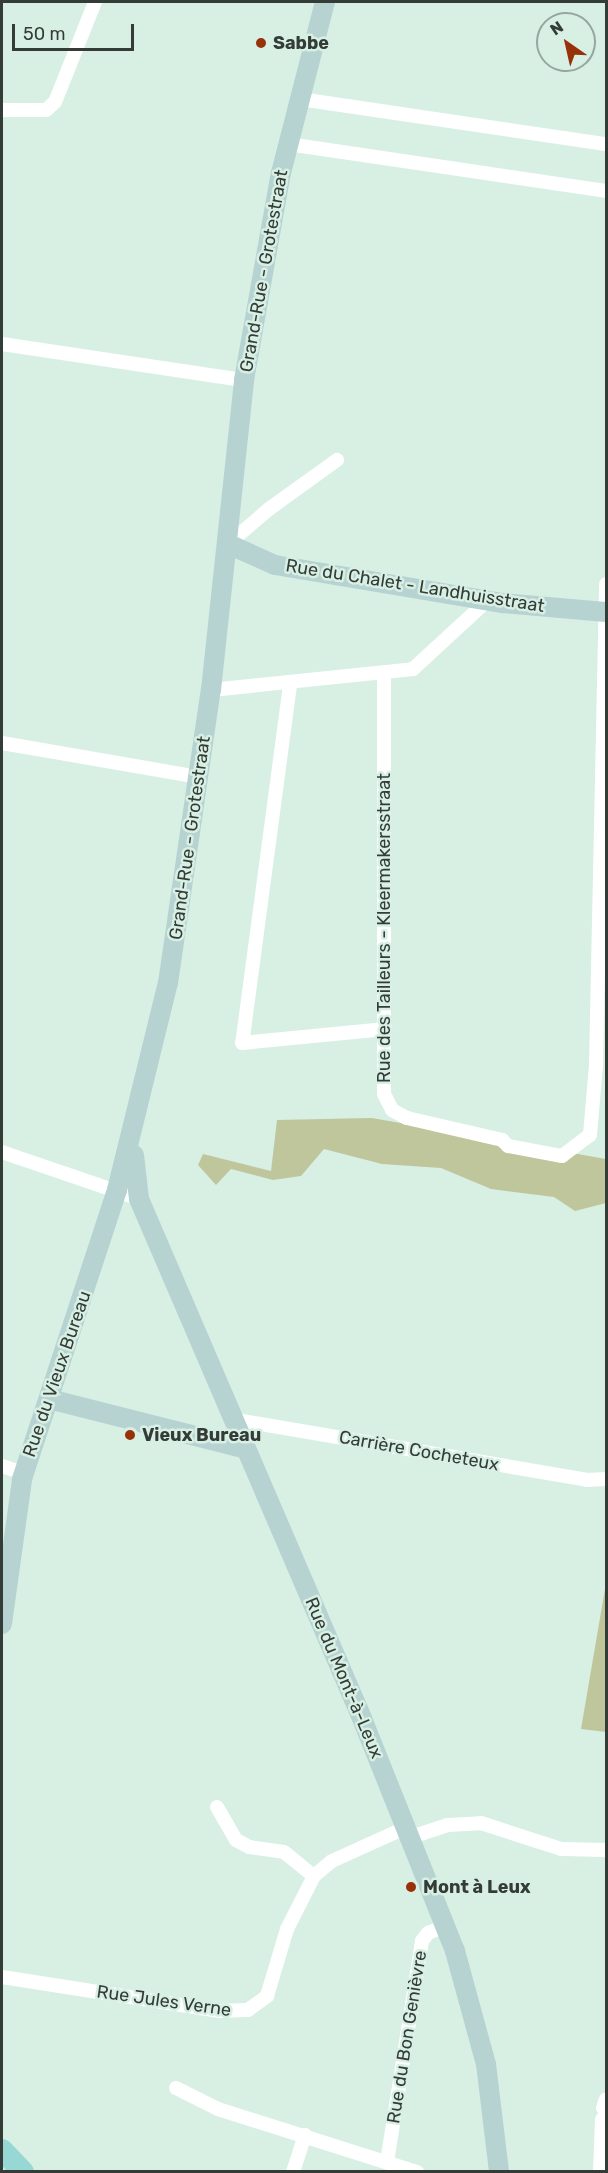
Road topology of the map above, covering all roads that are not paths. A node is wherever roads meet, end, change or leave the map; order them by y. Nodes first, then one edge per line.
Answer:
1 (95, 2) edge
2 (324, 2) edge
3 (300, 99) junction
4 (2, 110) edge
5 (288, 144) junction
6 (606, 144) edge
7 (606, 191) edge
8 (2, 344) edge
9 (244, 380) junction
10 (337, 460) dead end
11 (228, 544) junction
12 (606, 584) edge
13 (488, 600) junction
14 (605, 612) edge
15 (384, 675) junction
16 (290, 685) junction
17 (211, 690) junction
18 (604, 719) edge
19 (2, 743) edge
20 (199, 777) junction
21 (385, 1029) junction
22 (601, 1061) edge
23 (135, 1129) junction
24 (2, 1152) edge
25 (117, 1190) junction
26 (139, 1199) junction
27 (49, 1399) junction
28 (231, 1419) junction
29 (243, 1448) junction
30 (2, 1466) edge
31 (24, 1473) junction
32 (606, 1479) edge
33 (2, 1624) edge
34 (218, 1807) dead end
35 (409, 1832) junction
36 (606, 1850) edge
37 (314, 1876) junction
38 (446, 1926) junction
39 (2, 1977) edge
40 (176, 2088) dead end
41 (604, 2109) edge
42 (305, 2136) junction
43 (2, 2150) edge
44 (2, 2162) edge
45 (387, 2162) junction
46 (21, 2172) edge
47 (293, 2172) edge
48 (417, 2172) edge
49 (500, 2172) edge
50 (600, 2172) edge

1 - 4 street
2 - 3 main road, Grand-Rue - Grotestraat
3 - 5 main road, Grand-Rue - Grotestraat
3 - 6 street
5 - 7 street
5 - 9 main road, Grand-Rue - Grotestraat
8 - 9 street
9 - 11 main road, Grand-Rue - Grotestraat
10 - 11 street
11 - 13 main road, Rue du Chalet - Landhuisstraat
11 - 17 main road, Grand-Rue - Grotestraat
12 - 14 street
13 - 14 main road, Rue du Chalet - Landhuisstraat
13 - 15 street
14 - 18 street
15 - 16 street
15 - 21 street, Rue des Tailleurs - Kleermakersstraat
16 - 17 street
16 - 21 street
17 - 20 main road, Grand-Rue - Grotestraat
18 - 22 street
19 - 20 street
20 - 23 main road, Grand-Rue - Grotestraat
21 - 22 street, Rue des Tailleurs - Kleermakersstraat
23 - 25 main road, Rue du Vieux Bureau
23 - 26 main road, Rue du Mont-à-Leux
24 - 25 street
25 - 26 street
25 - 27 main road, Rue du Vieux Bureau
26 - 28 main road, Rue du Mont-à-Leux
27 - 29 main road
27 - 31 main road, Rue du Vieux Bureau
28 - 29 main road, Rue du Mont-à-Leux
28 - 32 street, Carrière Cocheteux
29 - 35 main road, Rue du Mont-à-Leux
30 - 31 street
31 - 33 main road, Rue du Vieux Bureau
34 - 37 street
35 - 36 street, Rue Jules Verne
35 - 37 street, Rue Jules Verne
35 - 38 main road, Rue du Mont-à-Leux
37 - 39 street, Rue Jules Verne
38 - 45 street, Rue du Bon Genièvre
38 - 49 main road, Rue du Mont-à-Leux
40 - 42 street
41 - 50 street
42 - 45 street
42 - 47 street
43 - 46 main road
44 - 46 main road
45 - 48 street

